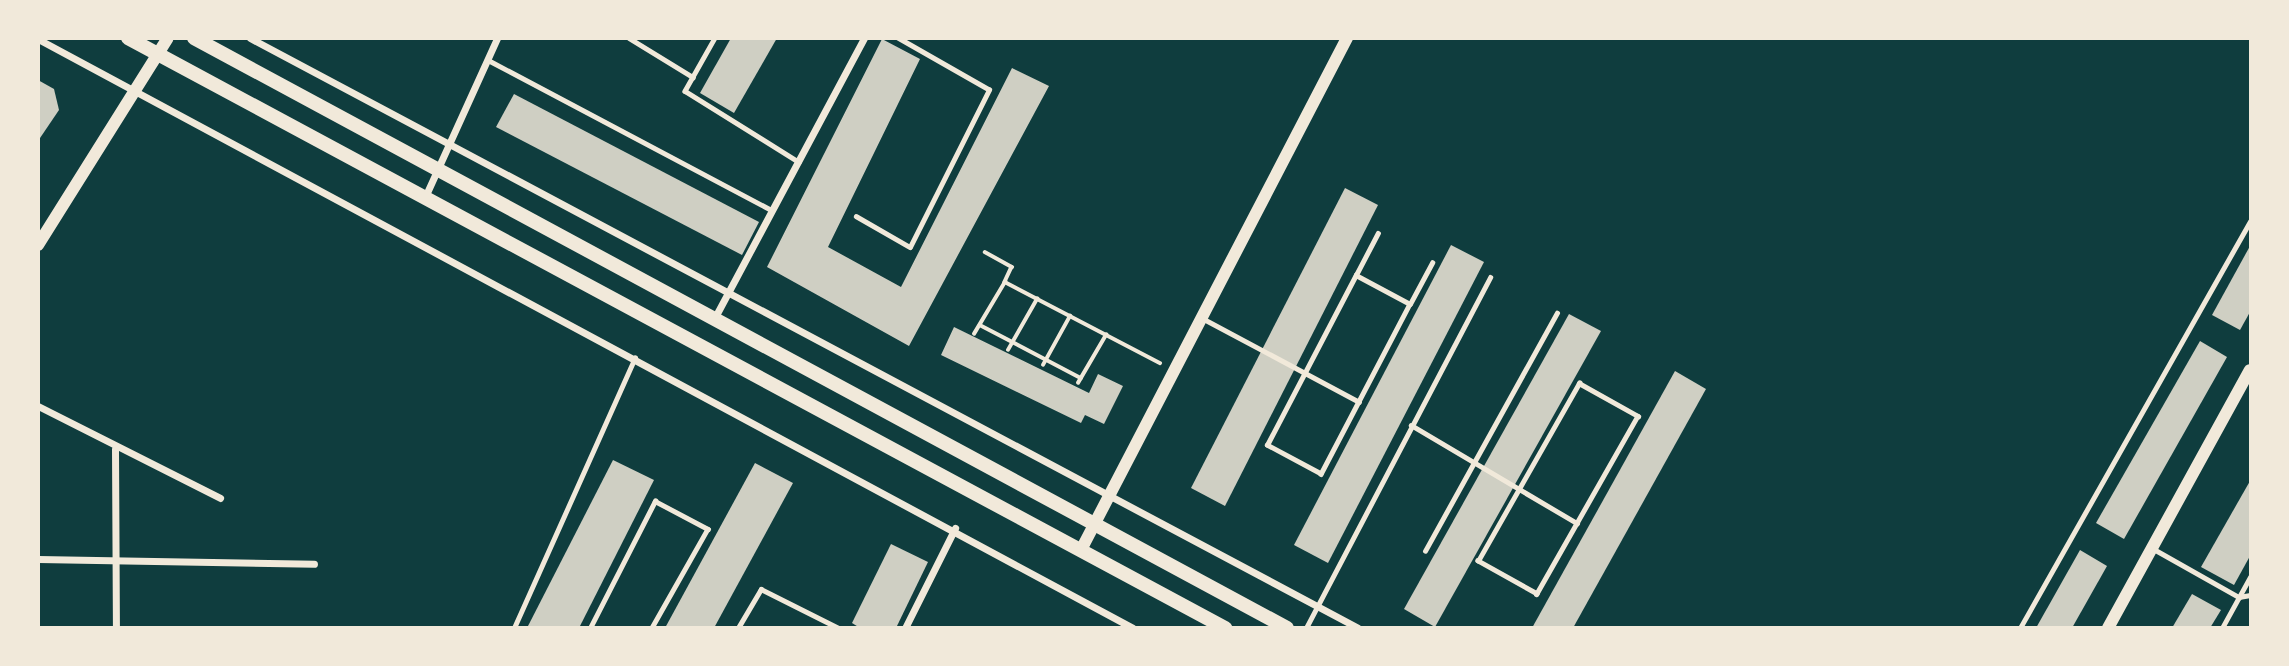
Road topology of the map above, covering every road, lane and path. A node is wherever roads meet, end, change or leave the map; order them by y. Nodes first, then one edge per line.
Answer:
1 (128, 38) edge
2 (168, 38) edge
3 (194, 38) edge
4 (250, 38) edge
5 (497, 38) edge
6 (629, 38) edge
7 (715, 38) edge
8 (898, 38) edge
9 (1347, 38) edge
10 (38, 39) edge
11 (865, 39) edge
12 (159, 57) junction
13 (489, 61) junction
14 (693, 77) junction
15 (138, 93) junction
16 (450, 145) junction
17 (799, 162) junction
18 (438, 170) junction
19 (425, 198) junction
20 (773, 211) junction
21 (856, 216) dead end
22 (2250, 221) edge
23 (1378, 233) dead end
24 (38, 245) edge
25 (985, 252) dead end
26 (1432, 262) dead end
27 (1356, 275) junction
28 (1489, 277) dead end
29 (1004, 282) junction
30 (726, 293) junction
31 (1037, 299) junction
32 (1410, 304) junction
33 (1557, 313) dead end
34 (1070, 316) junction
35 (1201, 318) junction
36 (713, 320) junction
37 (980, 325) junction
38 (974, 334) dead end
39 (1106, 335) junction
40 (1012, 342) junction
41 (1008, 350) dead end
42 (635, 357) junction
43 (1044, 362) junction
44 (1174, 370) junction
45 (2250, 370) edge
46 (1305, 373) junction
47 (1081, 378) junction
48 (1077, 383) dead end
49 (1359, 402) junction
50 (38, 406) edge
51 (1411, 425) junction
52 (116, 449) junction
53 (1474, 462) junction
54 (1519, 489) junction
55 (1111, 491) junction
56 (220, 498) dead end
57 (1577, 523) junction
58 (1093, 525) junction
59 (956, 528) junction
60 (1082, 548) junction
61 (2152, 548) junction
62 (1425, 551) dead end
63 (38, 559) edge
64 (114, 560) junction
65 (314, 564) dead end
66 (2250, 577) edge
67 (2250, 595) edge
68 (2239, 597) junction
69 (1316, 604) junction
70 (116, 628) edge
71 (514, 628) edge
72 (590, 628) edge
73 (652, 628) edge
74 (738, 628) edge
75 (839, 628) edge
76 (905, 628) edge
77 (1133, 628) edge
78 (1225, 628) edge
79 (1287, 628) edge
80 (1306, 628) edge
81 (1358, 628) edge
82 (2020, 628) edge
83 (2108, 628) edge
84 (2221, 628) edge

1 - 12 main road
2 - 12 street
3 - 18 main road
4 - 16 street
5 - 13 street
6 - 14 lane
7 - 14 lane
8 - 21 lane
9 - 35 street
10 - 15 street
11 - 17 street
12 - 15 street
12 - 19 main road
13 - 16 street
13 - 20 lane
14 - 17 lane
15 - 24 street
15 - 42 street
16 - 18 street
16 - 30 street
17 - 20 street
18 - 19 street
18 - 36 main road
19 - 60 main road
20 - 30 street
22 - 82 lane
23 - 27 lane
25 - 29 path
26 - 32 lane
27 - 32 lane
27 - 46 lane
28 - 51 lane
29 - 31 path
29 - 37 path
30 - 36 street
30 - 55 street
31 - 34 path
31 - 40 path
32 - 49 lane
33 - 53 lane
34 - 39 path
34 - 43 path
35 - 44 street
35 - 46 lane
36 - 58 main road
37 - 38 path
37 - 40 path
39 - 44 path
39 - 47 path
40 - 41 path
40 - 43 path
42 - 59 street
42 - 71 lane
43 - 47 path
44 - 55 street
45 - 61 street
46 - 49 lane
46 - 49 lane
47 - 48 path
50 - 52 street
51 - 53 lane
51 - 69 lane
52 - 56 street
52 - 64 street
53 - 54 lane
53 - 62 lane
54 - 57 lane
54 - 57 lane
54 - 57 lane
55 - 58 street
55 - 69 street
58 - 60 street
58 - 79 main road
59 - 76 street
59 - 77 street
60 - 78 main road
61 - 68 lane
61 - 83 street
63 - 64 street
64 - 65 street
64 - 70 street
66 - 68 lane
67 - 68 lane
68 - 84 lane
69 - 80 lane
69 - 81 street
72 - 73 lane
74 - 75 lane

